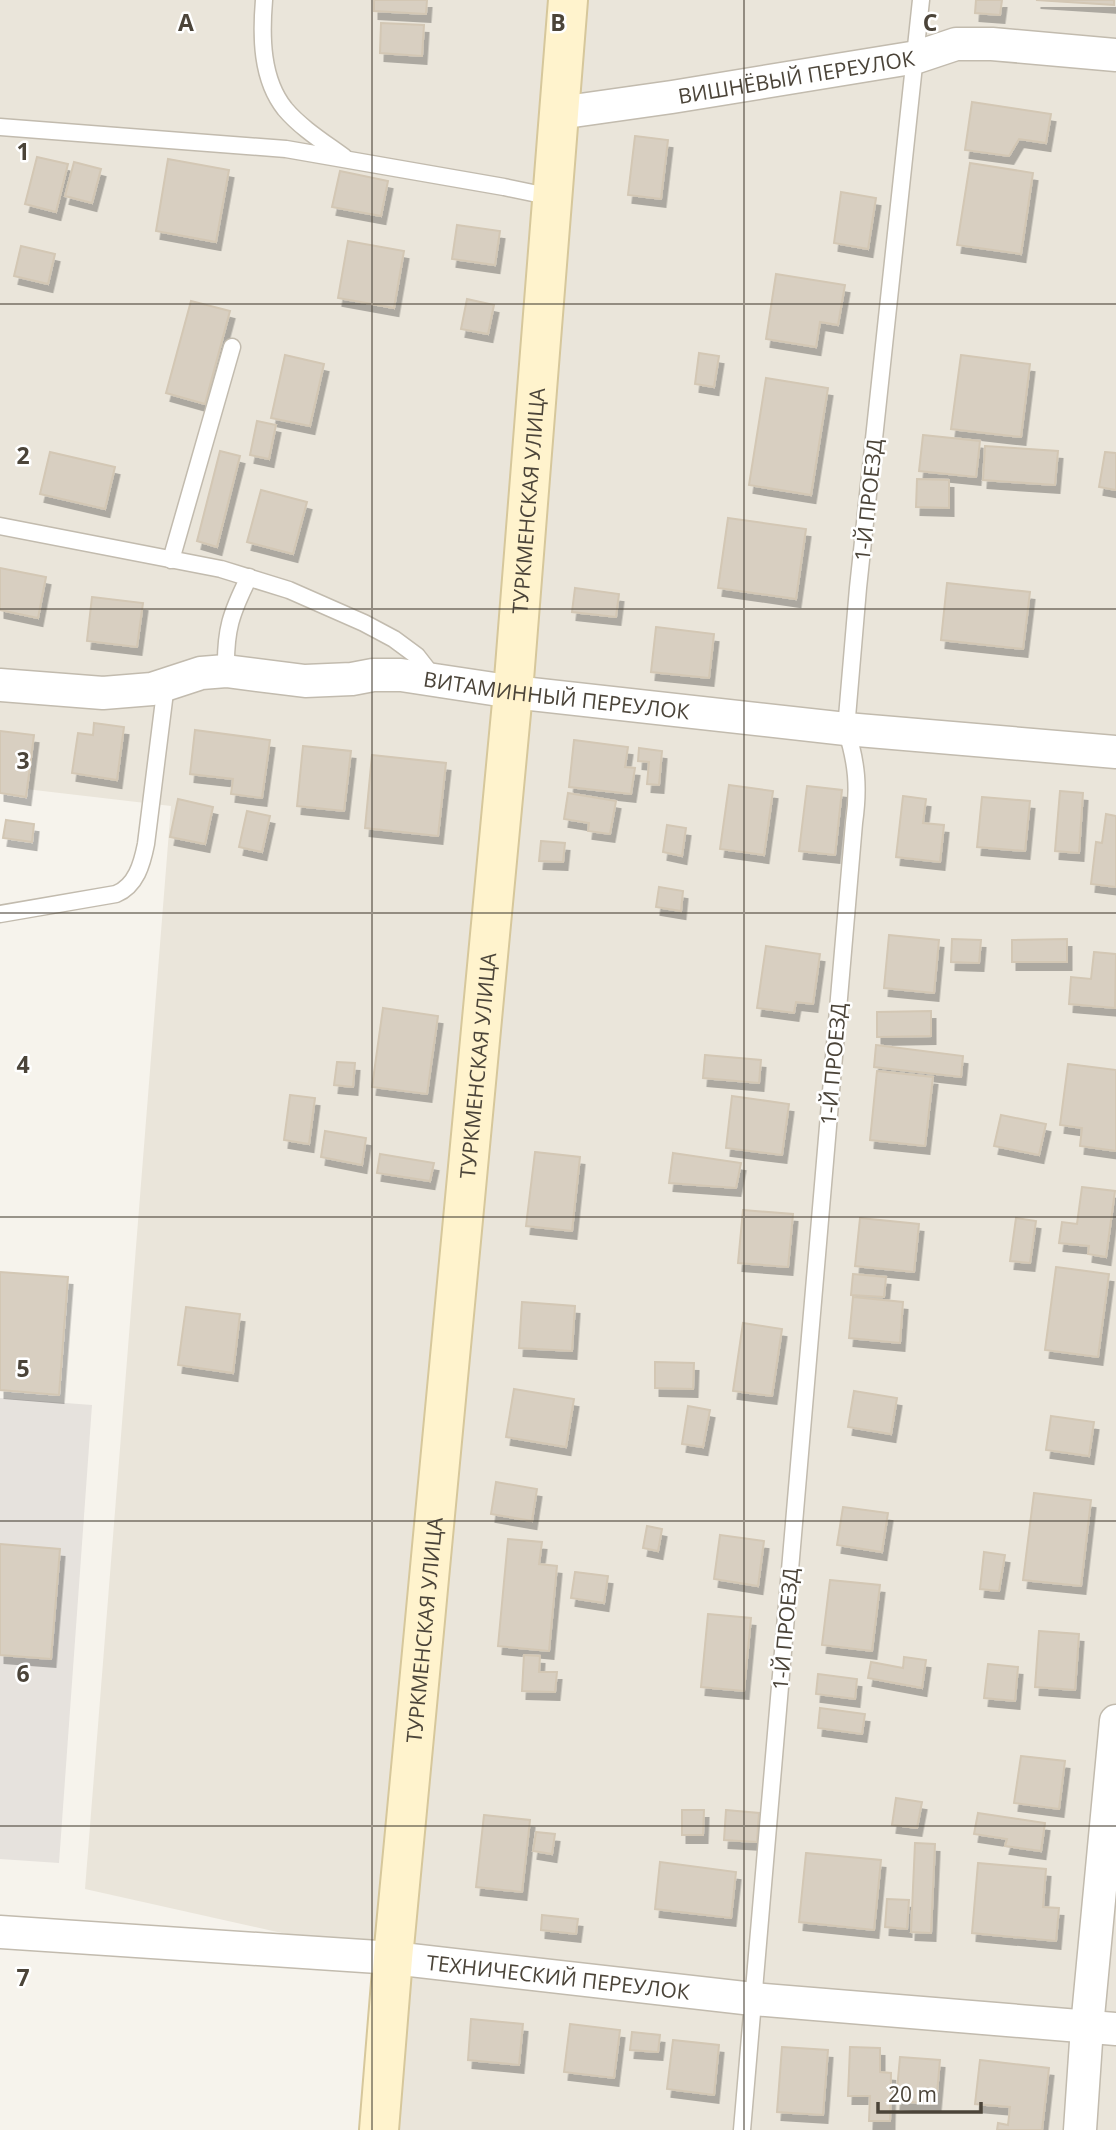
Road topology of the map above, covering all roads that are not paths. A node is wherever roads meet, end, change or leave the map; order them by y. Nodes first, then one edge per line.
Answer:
1 (264, 0) edge
2 (568, 0) edge
3 (921, 0) edge
4 (1116, 55) edge
5 (916, 57) junction
6 (559, 113) junction
7 (0, 127) edge
8 (347, 160) junction
9 (552, 197) junction
10 (232, 347) dead end
11 (0, 526) edge
12 (171, 560) junction
13 (248, 576) junction
14 (226, 671) junction
15 (436, 680) junction
16 (166, 684) junction
17 (0, 685) edge
18 (513, 692) junction
19 (846, 729) junction
20 (1116, 752) edge
21 (0, 914) edge
22 (1116, 1721) edge
23 (0, 1932) edge
24 (393, 1958) junction
25 (753, 1999) junction
26 (1102, 2028) edge
27 (379, 2130) edge
28 (742, 2130) edge
29 (1080, 2130) edge

1 - 8 lane
2 - 6 main road, ТУРКМЕНСКАЯ УЛИЦА
3 - 5 lane, 1-Й ПРОЕЗД
4 - 5 street, ВИШНЁВЫЙ ПЕРЕУЛОК
5 - 6 street, ВИШНЁВЫЙ ПЕРЕУЛОК
5 - 19 lane, 1-Й ПРОЕЗД
6 - 9 main road, ТУРКМЕНСКАЯ УЛИЦА
7 - 8 lane
8 - 9 lane
9 - 18 main road, ТУРКМЕНСКАЯ УЛИЦА
10 - 12 lane
11 - 12 lane
12 - 13 lane
13 - 14 lane
13 - 15 lane
14 - 15 street, ВИТАМИННЫЙ ПЕРЕУЛОК
14 - 16 street, ВИТАМИННЫЙ ПЕРЕУЛОК
15 - 18 street, ВИТАМИННЫЙ ПЕРЕУЛОК
16 - 17 street, ВИТАМИННЫЙ ПЕРЕУЛОК
16 - 21 lane
18 - 19 street, ВИТАМИННЫЙ ПЕРЕУЛОК
18 - 24 main road, ТУРКМЕНСКАЯ УЛИЦА
19 - 20 street, ВИТАМИННЫЙ ПЕРЕУЛОК
19 - 25 lane, 1-Й ПРОЕЗД
22 - 26 street
23 - 24 street, ТЕХНИЧЕСКИЙ ПЕРЕУЛОК
24 - 25 street, ТЕХНИЧЕСКИЙ ПЕРЕУЛОК
24 - 27 main road, ТУРКМЕНСКАЯ УЛИЦА
25 - 26 street, ТЕХНИЧЕСКИЙ ПЕРЕУЛОК
25 - 28 lane, 1-Й ПРОЕЗД
26 - 29 street

